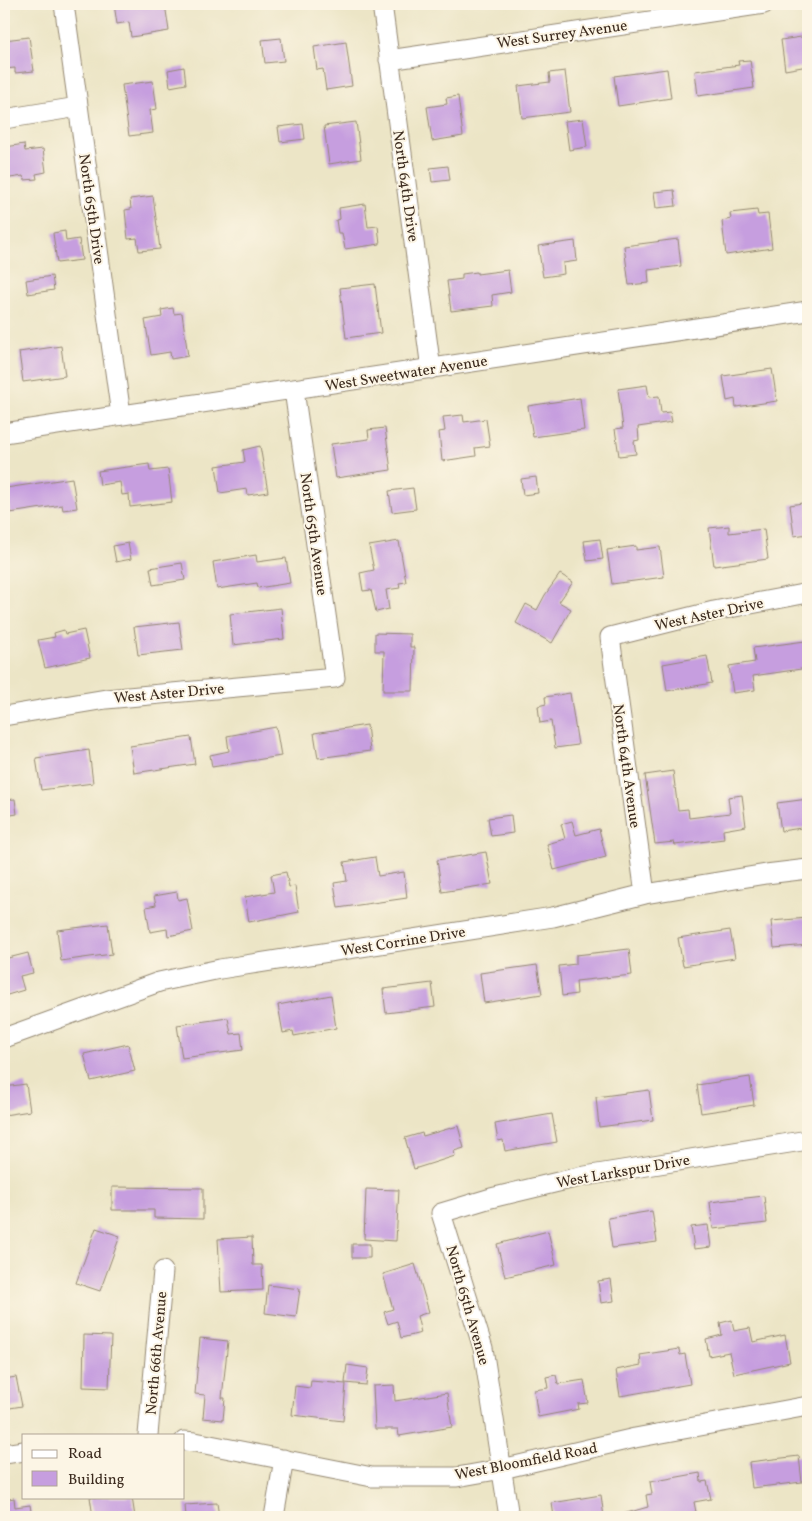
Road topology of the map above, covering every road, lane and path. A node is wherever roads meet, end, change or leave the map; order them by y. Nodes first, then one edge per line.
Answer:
1 (64, 4) edge
2 (382, 4) edge
3 (764, 4) edge
4 (389, 60) junction
5 (78, 107) junction
6 (4, 118) edge
7 (808, 311) edge
8 (431, 369) junction
9 (294, 390) junction
10 (121, 415) junction
11 (4, 433) edge
12 (808, 593) edge
13 (610, 637) joint
14 (335, 678) joint
15 (4, 716) edge
16 (808, 869) edge
17 (645, 894) junction
18 (4, 1038) edge
19 (808, 1140) edge
20 (441, 1213) joint
21 (163, 1271) dead end
22 (808, 1406) edge
23 (148, 1434) edge
24 (185, 1441) edge
25 (22, 1451) edge
26 (4, 1454) edge
27 (284, 1459) junction
28 (502, 1469) junction
29 (274, 1517) edge
30 (509, 1517) edge

1 - 5 street, North 65th Drive
2 - 4 street, North 64th Drive
3 - 4 street, West Surrey Avenue
4 - 8 street, North 64th Drive
5 - 6 street
5 - 10 street, North 65th Drive
7 - 8 street, West Sweetwater Avenue
8 - 9 street, West Sweetwater Avenue
9 - 10 street, West Sweetwater Avenue
9 - 14 street, North 65th Avenue
10 - 11 street, West Sweetwater Avenue
12 - 13 street, West Aster Drive
13 - 17 street, North 64th Avenue
14 - 15 street, West Aster Drive
16 - 17 street, West Corrine Drive
17 - 18 street, West Corrine Drive
19 - 20 street, West Larkspur Drive
20 - 28 street, North 65th Avenue
21 - 23 street, North 66th Avenue
22 - 28 street, West Bloomfield Road
24 - 27 street, West Bloomfield Road
25 - 26 street
27 - 28 street, West Bloomfield Road
27 - 29 street
28 - 30 street, North 65th Avenue

